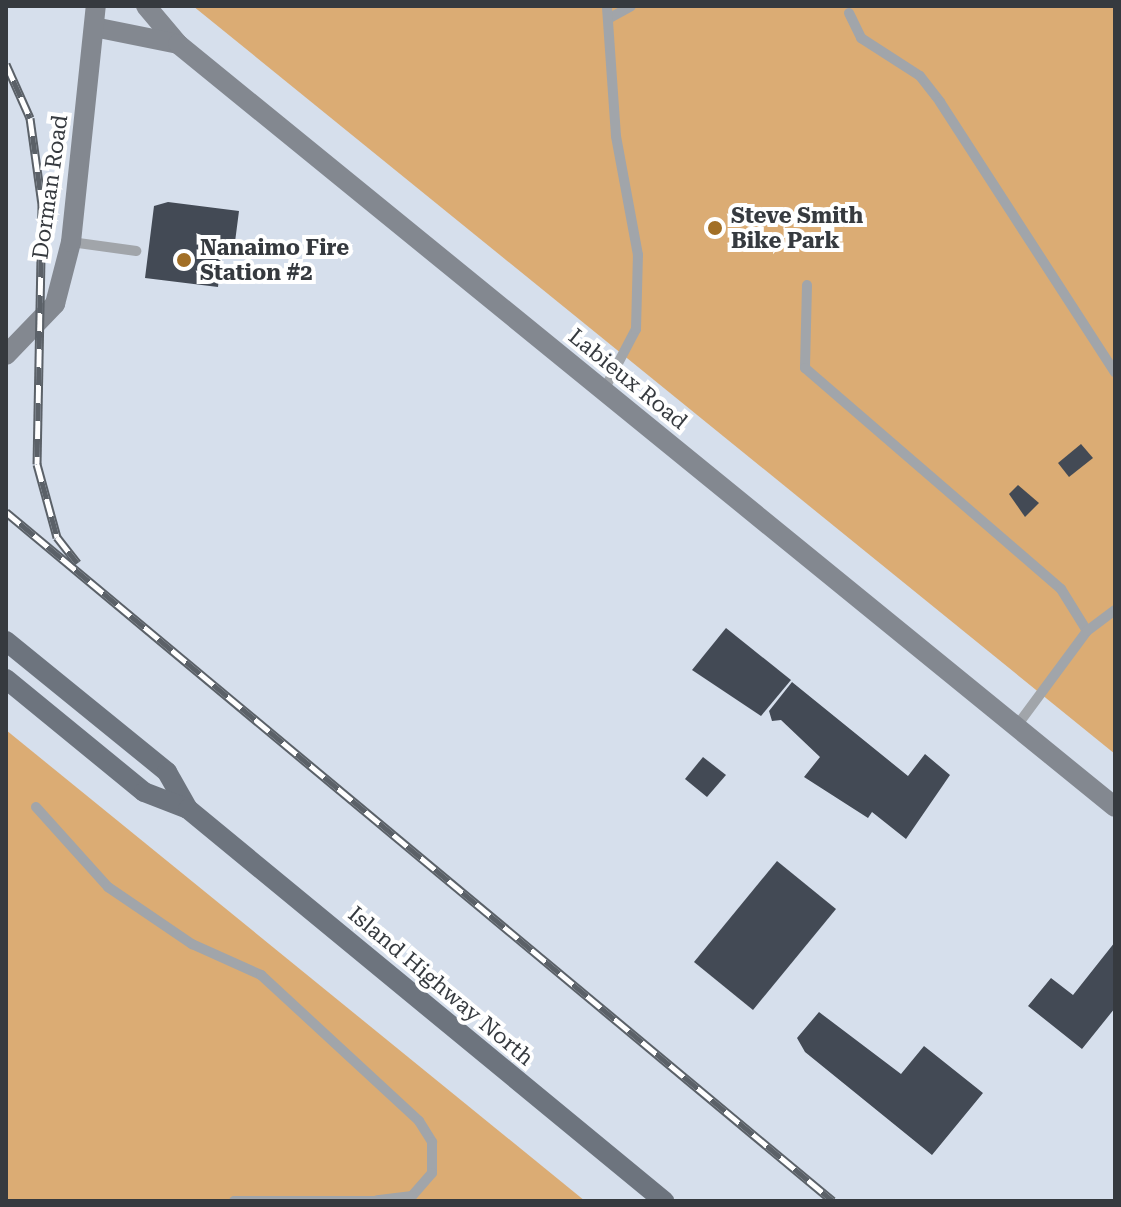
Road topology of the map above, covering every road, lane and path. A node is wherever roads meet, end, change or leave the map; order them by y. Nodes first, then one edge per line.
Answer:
1 (146, 6) edge
2 (607, 6) edge
3 (631, 6) edge
4 (849, 13) dead end
5 (95, 16) edge
6 (608, 19) junction
7 (178, 44) junction
8 (71, 242) junction
9 (136, 251) dead end
10 (807, 285) dead end
11 (6, 355) edge
12 (1115, 372) edge
13 (604, 390) junction
14 (1115, 610) edge
15 (1087, 631) junction
16 (6, 641) edge
17 (6, 679) edge
18 (1016, 727) junction
19 (36, 807) dead end
20 (1115, 807) edge
21 (188, 809) junction
22 (234, 1201) edge
23 (378, 1201) edge
24 (664, 1201) edge

1 - 7 street
2 - 6 lane
3 - 6 lane
4 - 12 lane
5 - 7 street, Labieux Road
5 - 8 street, Dorman Road
6 - 13 lane
7 - 13 street, Labieux Road
8 - 9 lane
8 - 11 street, Dorman Road
10 - 15 lane
13 - 18 street, Labieux Road
14 - 15 lane
15 - 18 lane
16 - 21 main road, Island Highway North
17 - 21 main road, Island Highway North
18 - 20 street, Labieux Road
19 - 23 lane
21 - 24 main road, Island Highway North
22 - 23 lane

